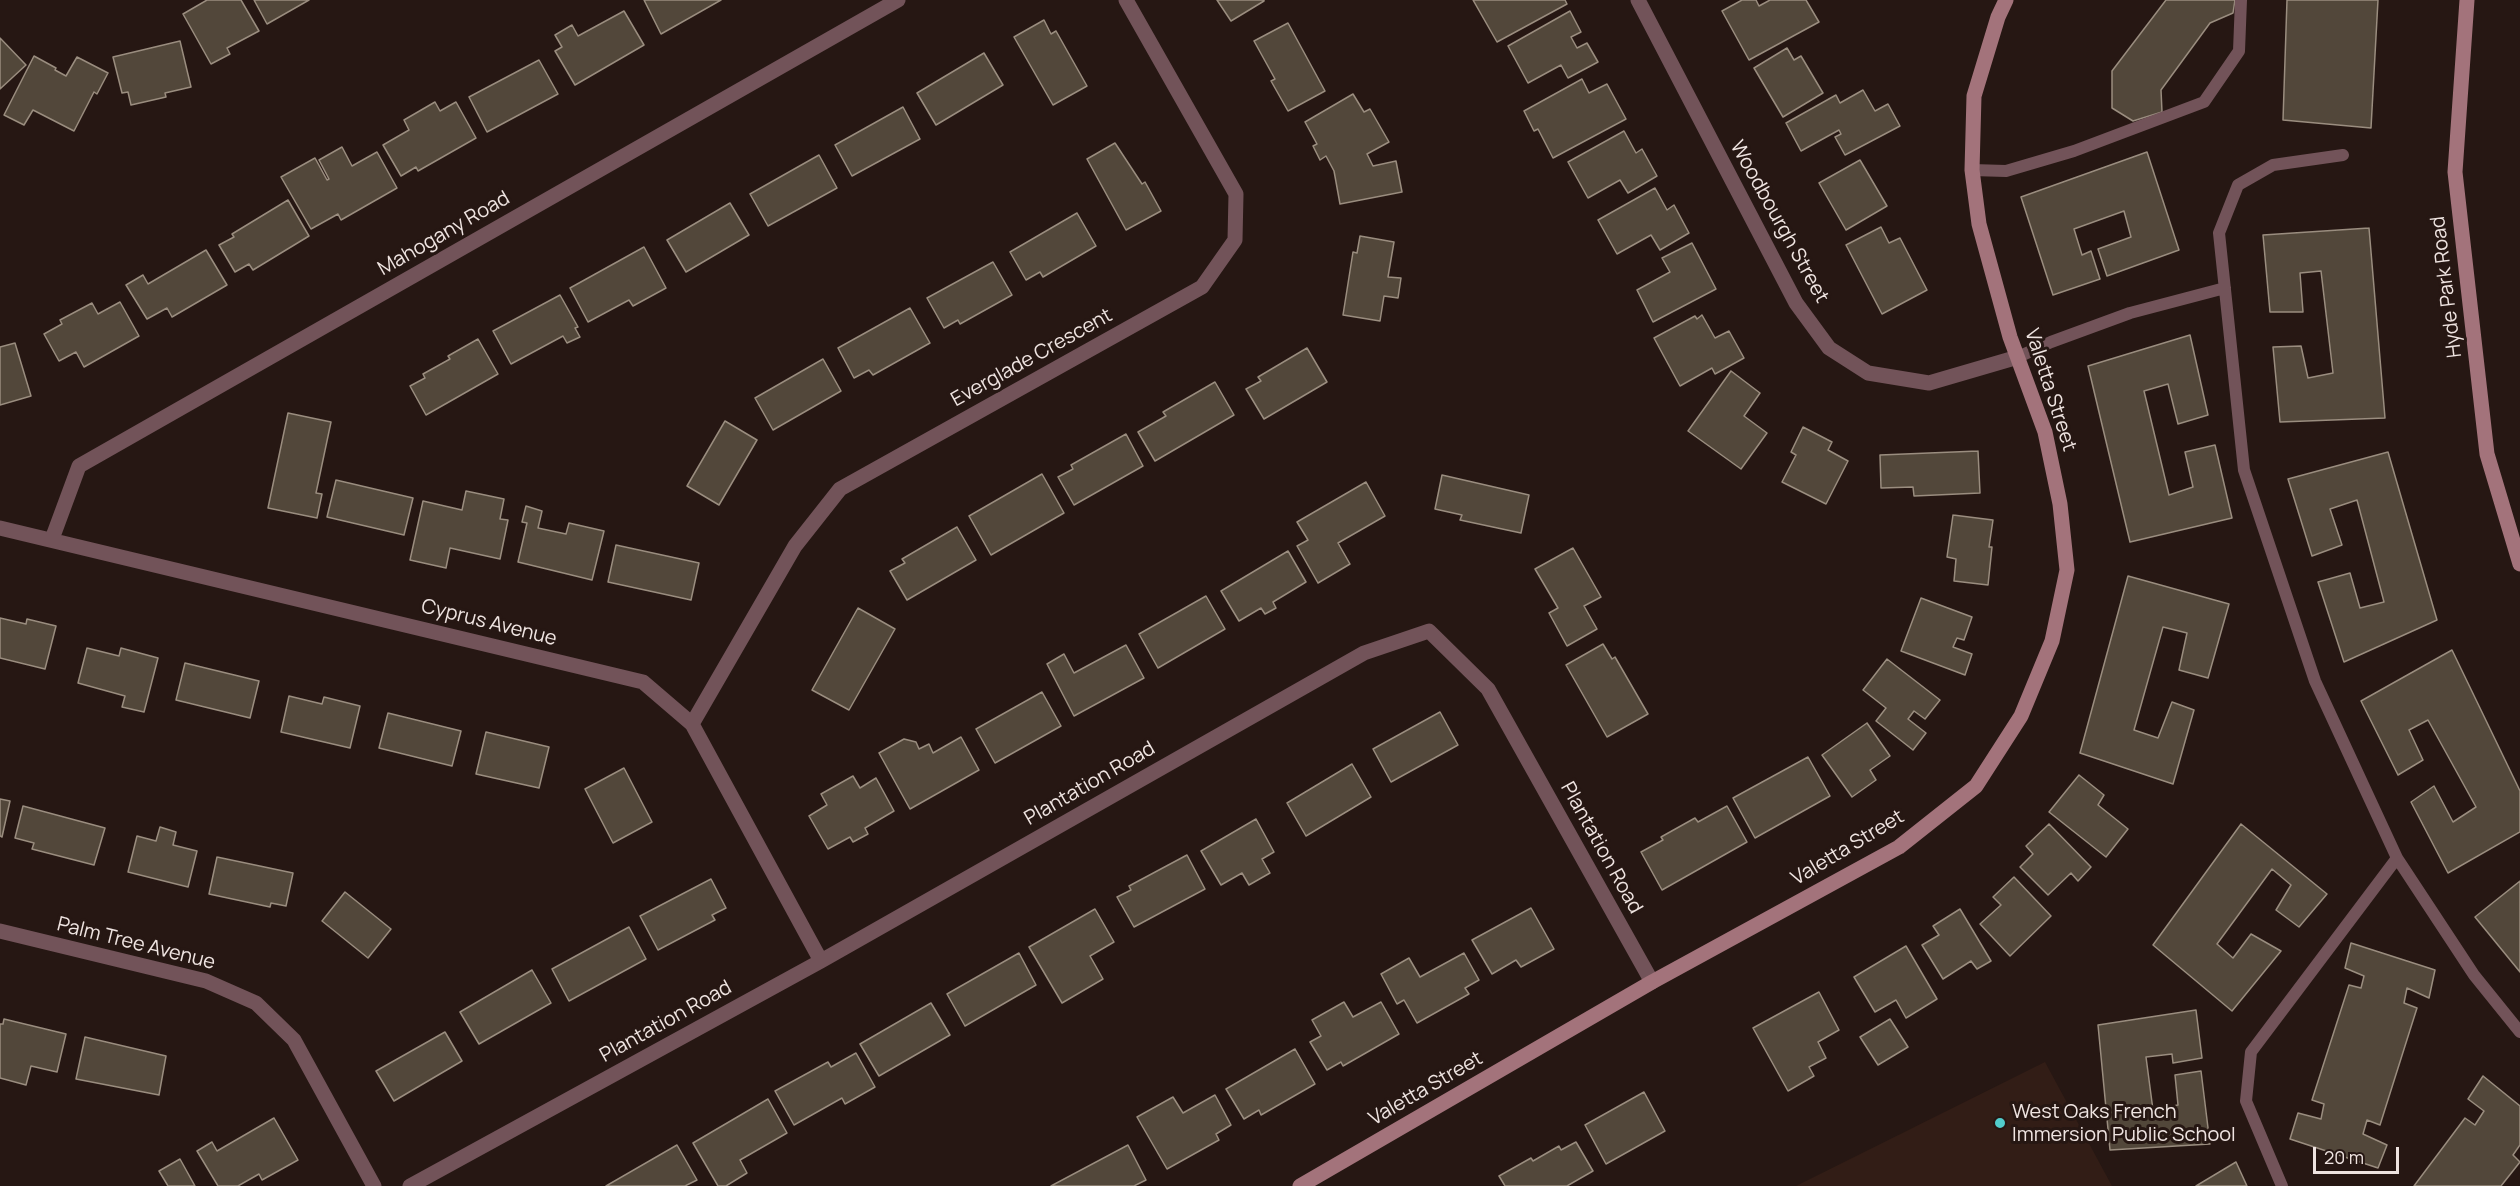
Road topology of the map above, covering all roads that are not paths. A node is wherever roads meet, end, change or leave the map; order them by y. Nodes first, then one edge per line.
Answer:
1 (898, 0) edge
2 (1126, 0) edge
3 (1638, 0) edge
4 (2006, 0) edge
5 (2241, 0) edge
6 (2467, 0) edge
7 (2343, 155) dead end
8 (1972, 170) junction
9 (2225, 288) junction
10 (2018, 357) junction
11 (0, 528) edge
12 (52, 539) junction
13 (2520, 564) edge
14 (692, 724) junction
15 (2397, 858) junction
16 (0, 932) edge
17 (820, 961) junction
18 (1652, 981) junction
19 (2520, 1032) edge
20 (374, 1186) edge
21 (410, 1186) edge
22 (1300, 1186) edge
23 (2282, 1186) edge

1 - 12 street, Mahogany Road
2 - 14 street, Everglade Crescent
3 - 10 street, Woodbourgh Street
4 - 8 street, Valetta Street
5 - 8 lane
6 - 13 street, Hyde Park Road
7 - 9 lane
8 - 10 street, Valetta Street
9 - 10 lane
9 - 15 lane
10 - 18 street, Valetta Street
11 - 12 street, Cyprus Avenue
12 - 14 street, Cyprus Avenue
14 - 17 street, Cyprus Avenue
15 - 19 lane
15 - 23 lane
16 - 20 street, Palm Tree Avenue
17 - 18 street, Plantation Road
17 - 21 street, Plantation Road
18 - 22 street, Valetta Street

